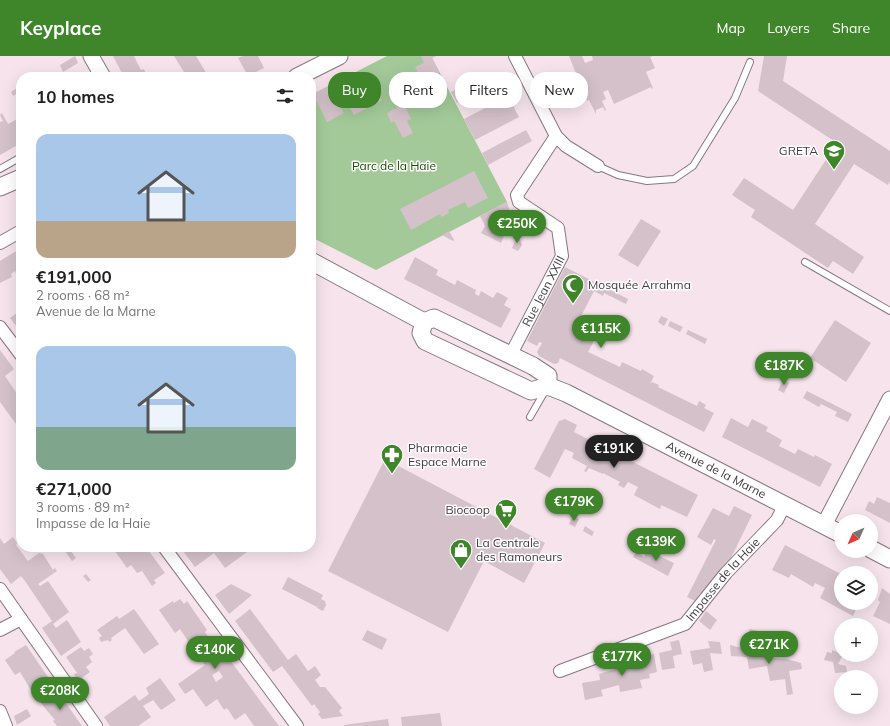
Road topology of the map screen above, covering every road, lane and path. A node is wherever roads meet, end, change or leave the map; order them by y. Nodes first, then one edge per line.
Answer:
1 (91, 56) edge
2 (339, 56) edge
3 (515, 56) edge
4 (750, 62) dead end
5 (100, 72) edge
6 (307, 72) edge
7 (556, 136) junction
8 (16, 160) edge
9 (598, 166) joint
10 (0, 169) edge
11 (16, 180) edge
12 (0, 187) edge
13 (0, 190) edge
14 (16, 191) edge
15 (16, 234) edge
16 (0, 243) edge
17 (805, 262) dead end
18 (316, 264) edge
19 (890, 311) edge
20 (424, 322) junction
21 (0, 327) edge
22 (16, 348) edge
23 (510, 356) junction
24 (548, 386) junction
25 (890, 399) edge
26 (530, 417) dead end
27 (784, 506) junction
28 (824, 525) junction
29 (834, 530) edge
30 (168, 552) edge
31 (878, 553) edge
32 (890, 559) edge
33 (0, 589) edge
34 (21, 619) junction
35 (0, 630) edge
36 (560, 671) dead end
37 (0, 711) edge
38 (6, 726) edge
39 (96, 726) edge
40 (297, 726) edge

1 - 5 street
2 - 6 main road
3 - 7 street
4 - 9 lane
7 - 9 street
7 - 23 street, Rue Jean XXIII
8 - 10 lane
11 - 12 main road
13 - 14 main road
15 - 16 street
17 - 19 lane
18 - 20 main road
20 - 23 main road
20 - 24 main road
21 - 22 street
23 - 24 main road
24 - 26 lane
24 - 27 main road, Avenue de la Marne
25 - 28 street
27 - 28 main road, Avenue de la Marne
27 - 36 street, Impasse de la Haie
28 - 29 main road, Avenue de la Marne
30 - 40 street
31 - 32 main road
33 - 34 street
34 - 35 street
34 - 39 street
37 - 38 street

